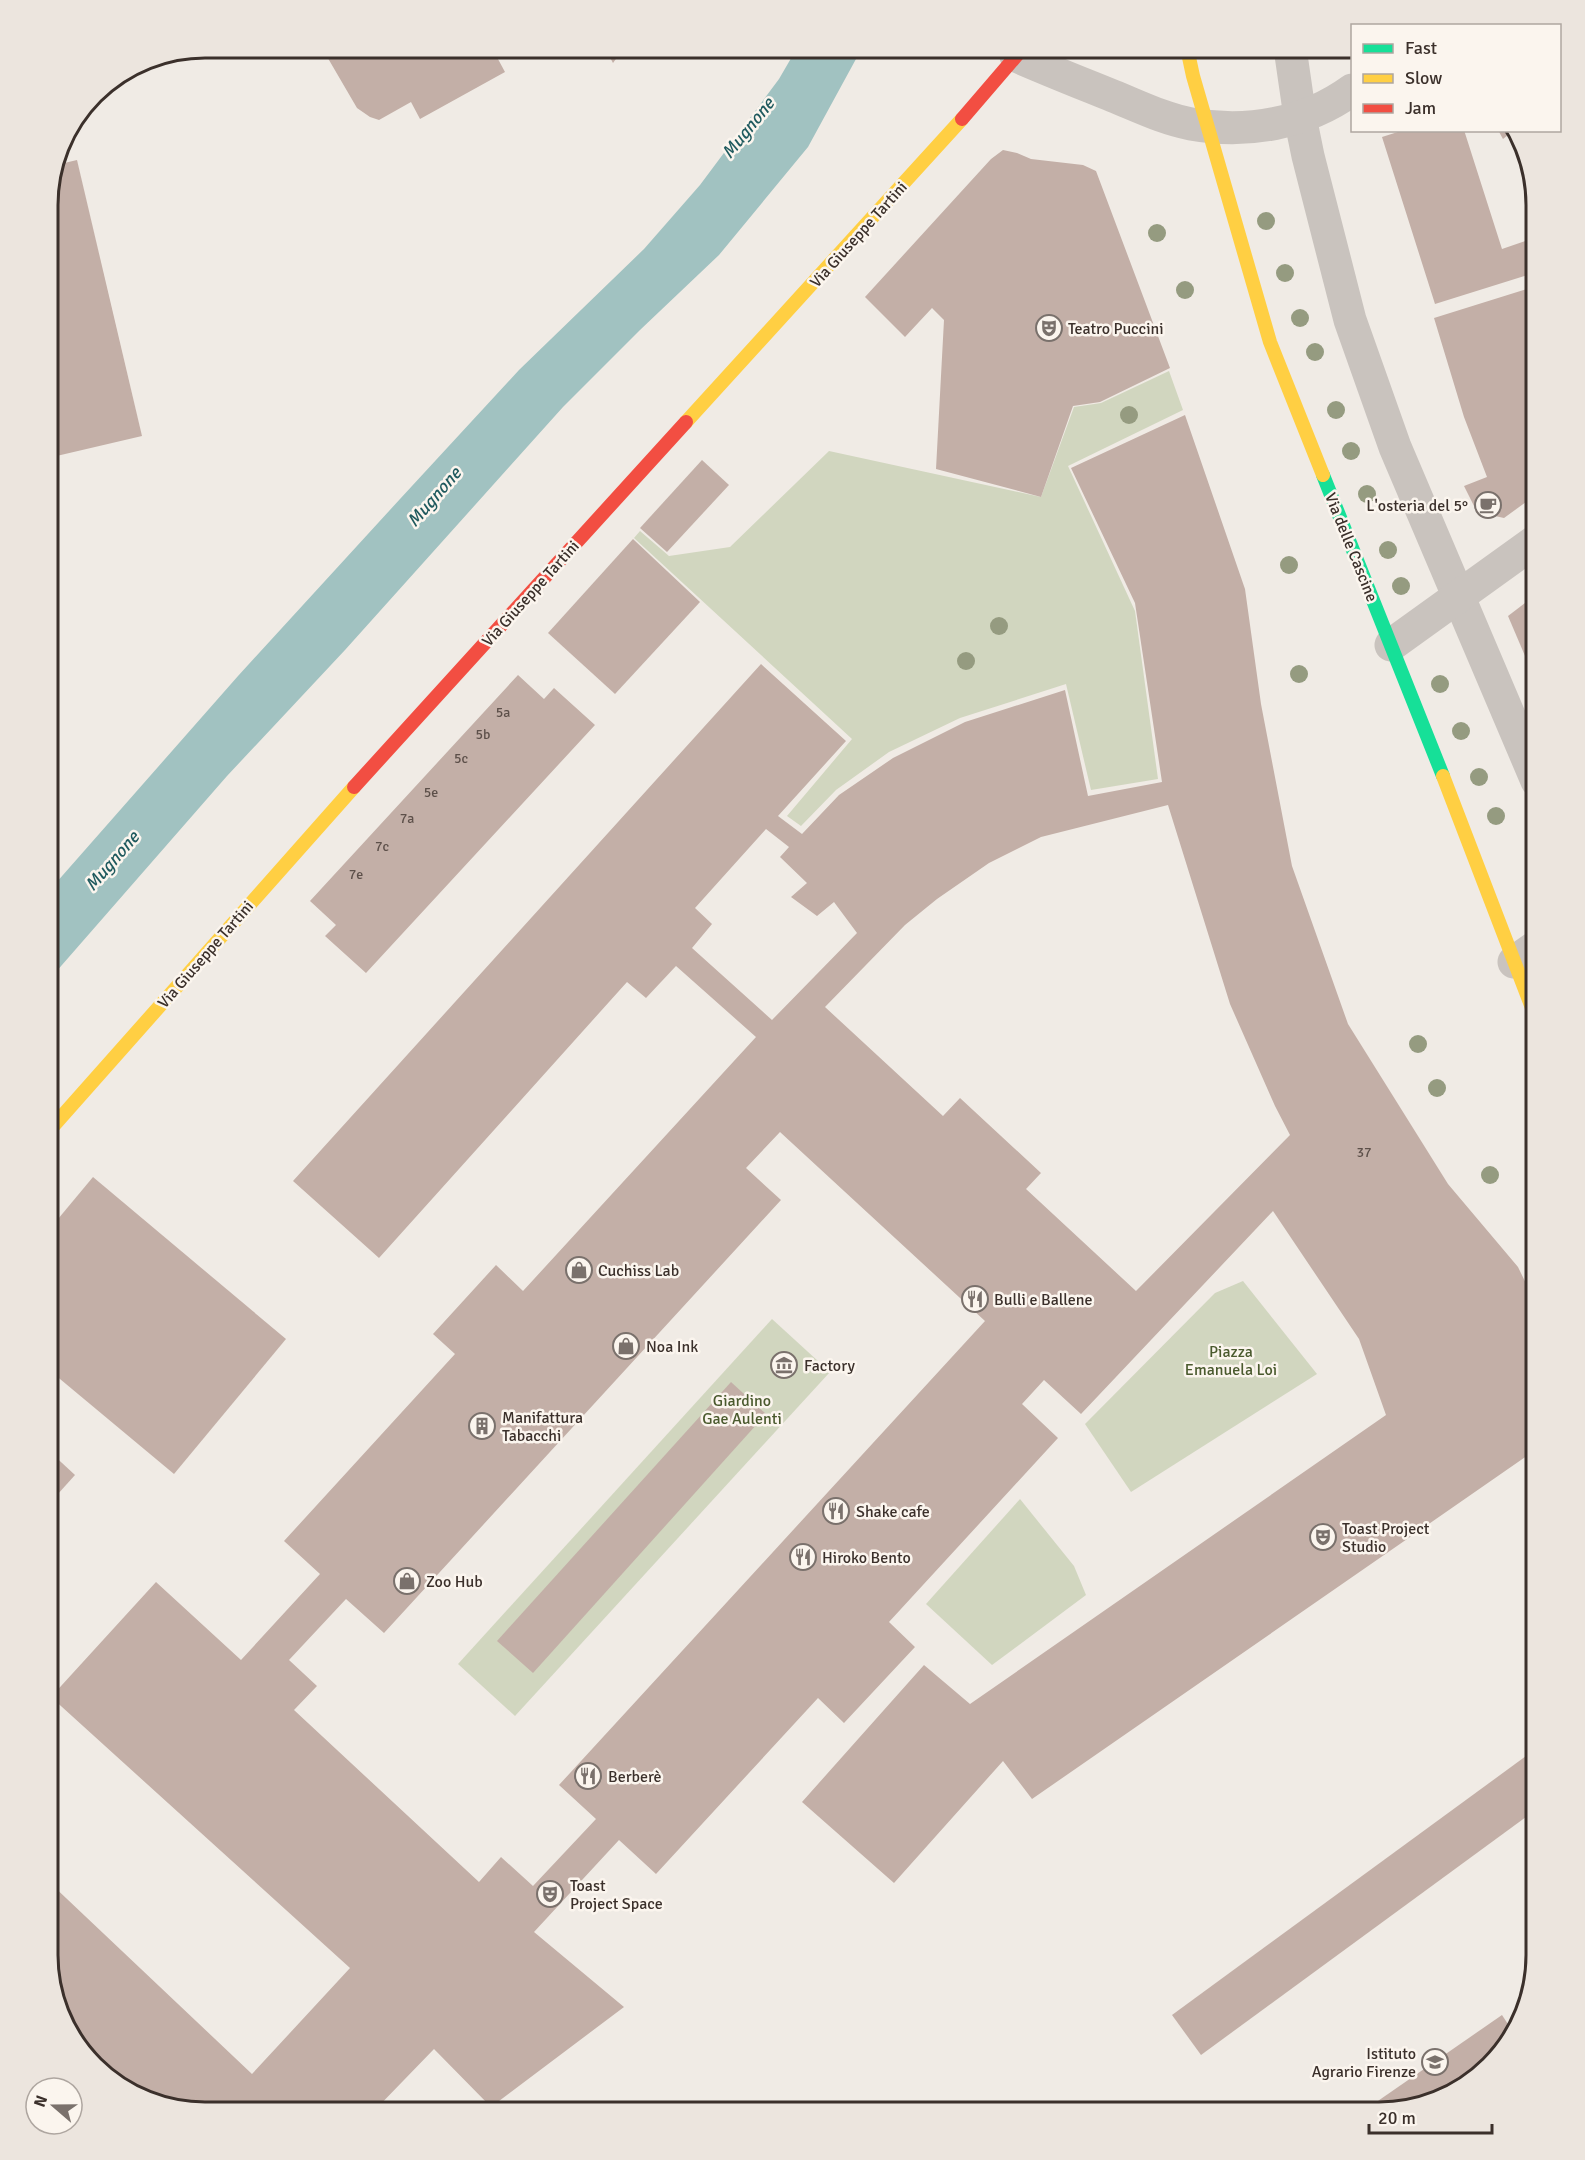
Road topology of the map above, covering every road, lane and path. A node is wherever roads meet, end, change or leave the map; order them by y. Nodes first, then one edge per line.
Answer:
1 (1013, 59) edge
2 (1035, 59) edge
3 (1189, 59) edge
4 (1292, 59) edge
5 (1351, 91) edge
6 (1300, 117) junction
7 (1209, 126) junction
8 (1526, 548) edge
9 (1458, 597) junction
10 (1391, 645) junction
11 (1526, 755) edge
12 (1526, 954) edge
13 (58, 1120) edge

1 - 13 street, Via Giuseppe Tartini
2 - 7 street
3 - 7 street, Via delle Cascine
4 - 6 street
5 - 6 street
6 - 7 street
6 - 9 street
7 - 10 street, Via delle Cascine
8 - 9 street
9 - 10 street
9 - 11 street
10 - 12 street, Via delle Cascine

